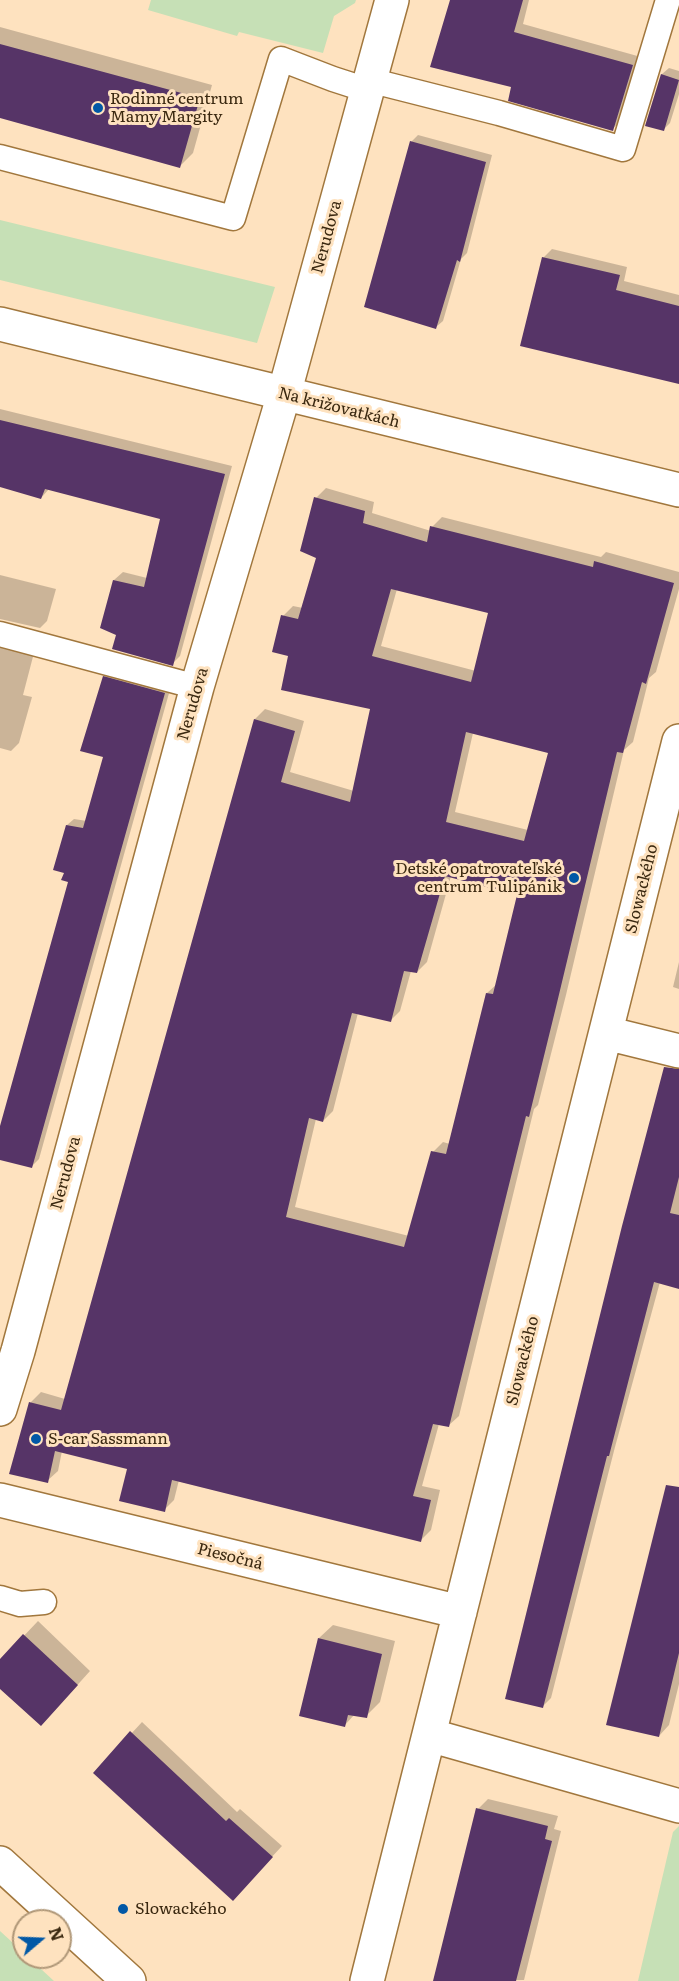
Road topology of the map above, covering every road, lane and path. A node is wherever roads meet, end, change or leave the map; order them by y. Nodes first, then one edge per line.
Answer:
1 (392, 0) edge
2 (668, 0) edge
3 (368, 85) junction
4 (0, 157) edge
5 (0, 324) edge
6 (284, 394) junction
7 (679, 490) edge
8 (0, 634) edge
9 (197, 687) junction
10 (679, 741) edge
11 (606, 1033) junction
12 (679, 1051) edge
13 (9, 1342) edge
14 (0, 1410) edge
15 (0, 1500) edge
16 (0, 1598) edge
17 (44, 1602) dead end
18 (460, 1612) junction
19 (429, 1735) junction
20 (679, 1806) edge
21 (0, 1863) edge
22 (129, 1981) edge
23 (367, 1981) edge

1 - 3 street, Nerudova
2 - 3 lane
3 - 4 lane
3 - 6 street, Nerudova
5 - 6 street, Na križovatkách
6 - 7 street, Na križovatkách
6 - 9 street, Nerudova
8 - 9 lane
9 - 13 street, Nerudova
10 - 11 street, Slowackého
11 - 12 street
11 - 18 street, Slowackého
13 - 14 street, Nerudova
15 - 18 street, Piesočná
16 - 17 lane
18 - 19 street, Slowackého
19 - 20 street
19 - 23 street, Slowackého
21 - 22 street

